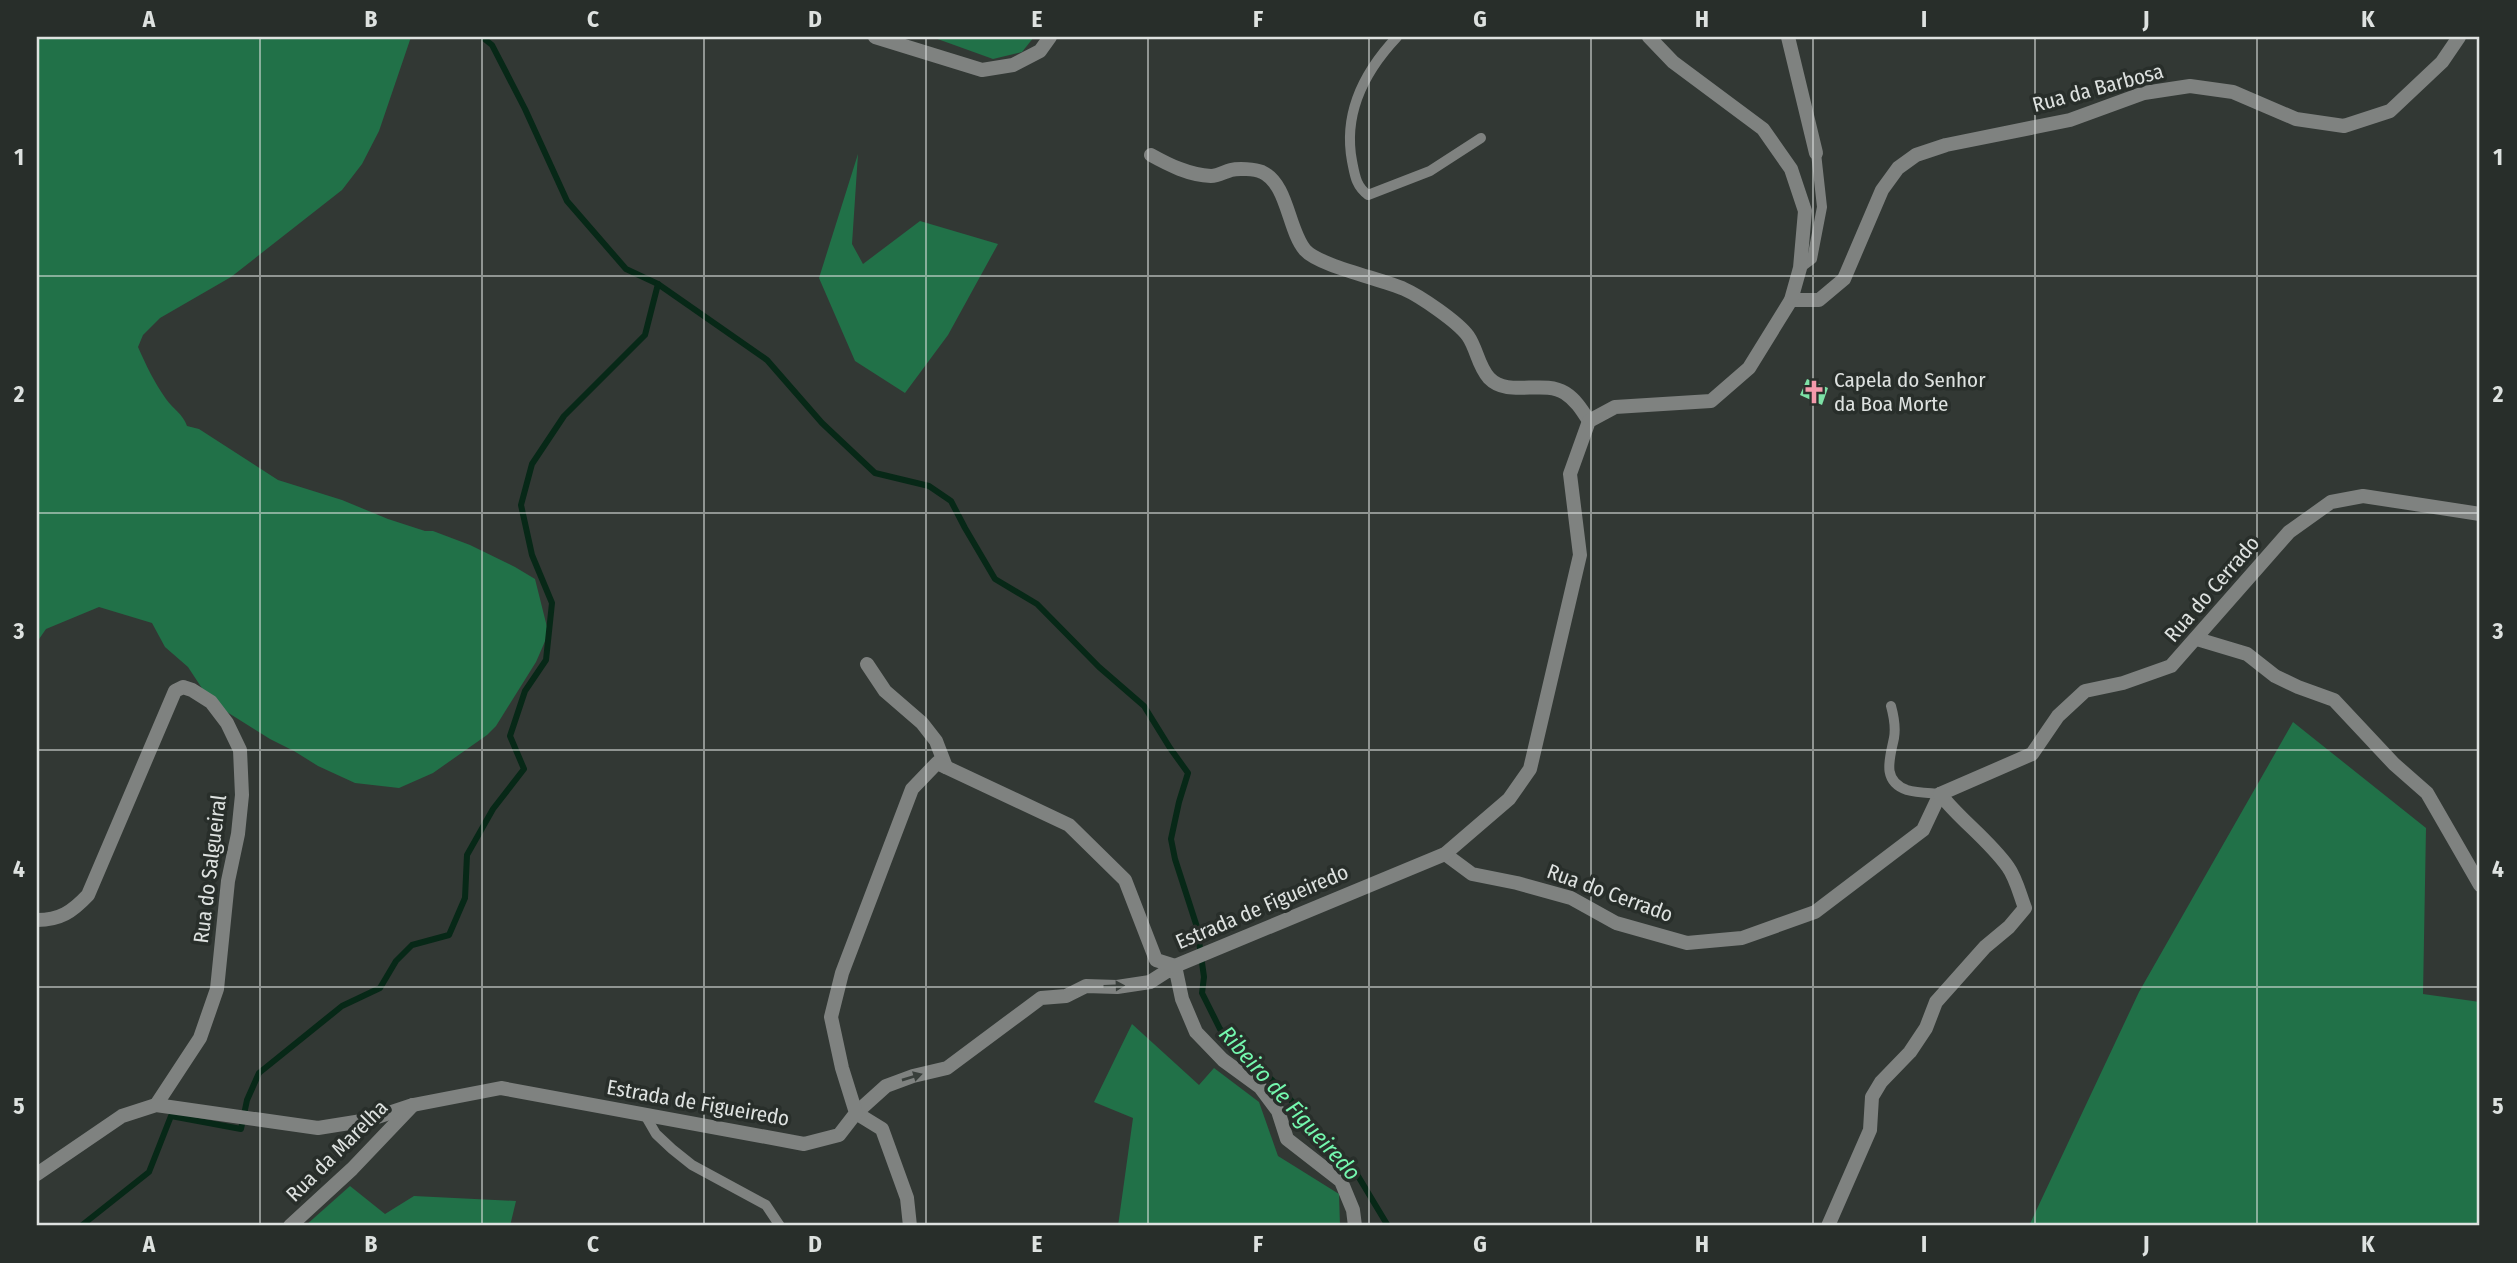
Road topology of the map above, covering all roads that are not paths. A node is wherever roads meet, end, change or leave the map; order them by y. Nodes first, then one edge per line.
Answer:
1 (875, 37) edge
2 (1050, 37) edge
3 (1397, 37) edge
4 (1649, 37) edge
5 (1788, 37) edge
6 (2459, 37) edge
7 (1481, 138) dead end
8 (1816, 153) joint
9 (1151, 155) dead end
10 (1800, 268) junction
11 (1791, 300) junction
12 (1589, 421) junction
13 (2480, 514) edge
14 (2197, 639) junction
15 (867, 664) dead end
16 (1891, 706) dead end
17 (946, 767) junction
18 (1940, 794) junction
19 (1445, 854) junction
20 (2480, 885) edge
21 (37, 920) edge
22 (1175, 967) junction
23 (156, 1105) junction
24 (413, 1105) junction
25 (856, 1113) junction
26 (645, 1115) junction
27 (37, 1174) edge
28 (290, 1226) edge
29 (780, 1226) edge
30 (910, 1226) edge
31 (1355, 1226) edge
32 (1828, 1226) edge

1 - 2 street
3 - 7 lane
4 - 10 street
5 - 8 street
6 - 11 street, Rua da Barbosa
8 - 10 lane
9 - 12 street
10 - 11 street
11 - 12 street
12 - 19 street, Estrada de Figueiredo
13 - 14 street, Rua do Cerrado
14 - 18 street, Rua do Cerrado
14 - 20 street
15 - 17 street
16 - 18 lane
17 - 22 street, Estrada de Figueiredo
17 - 25 street
18 - 19 street, Rua do Cerrado
18 - 32 street
19 - 22 street, Estrada de Figueiredo
21 - 23 street, Rua do Salgueiral
25 -> 22 street, Estrada de Figueiredo
22 - 31 street
23 - 24 street, Estrada de Figueiredo
23 - 27 street, Estrada de Figueiredo
24 - 26 street, Estrada de Figueiredo
24 - 28 street, Rua da Marelha
25 - 26 street, Estrada de Figueiredo
25 - 30 street
26 - 29 lane

